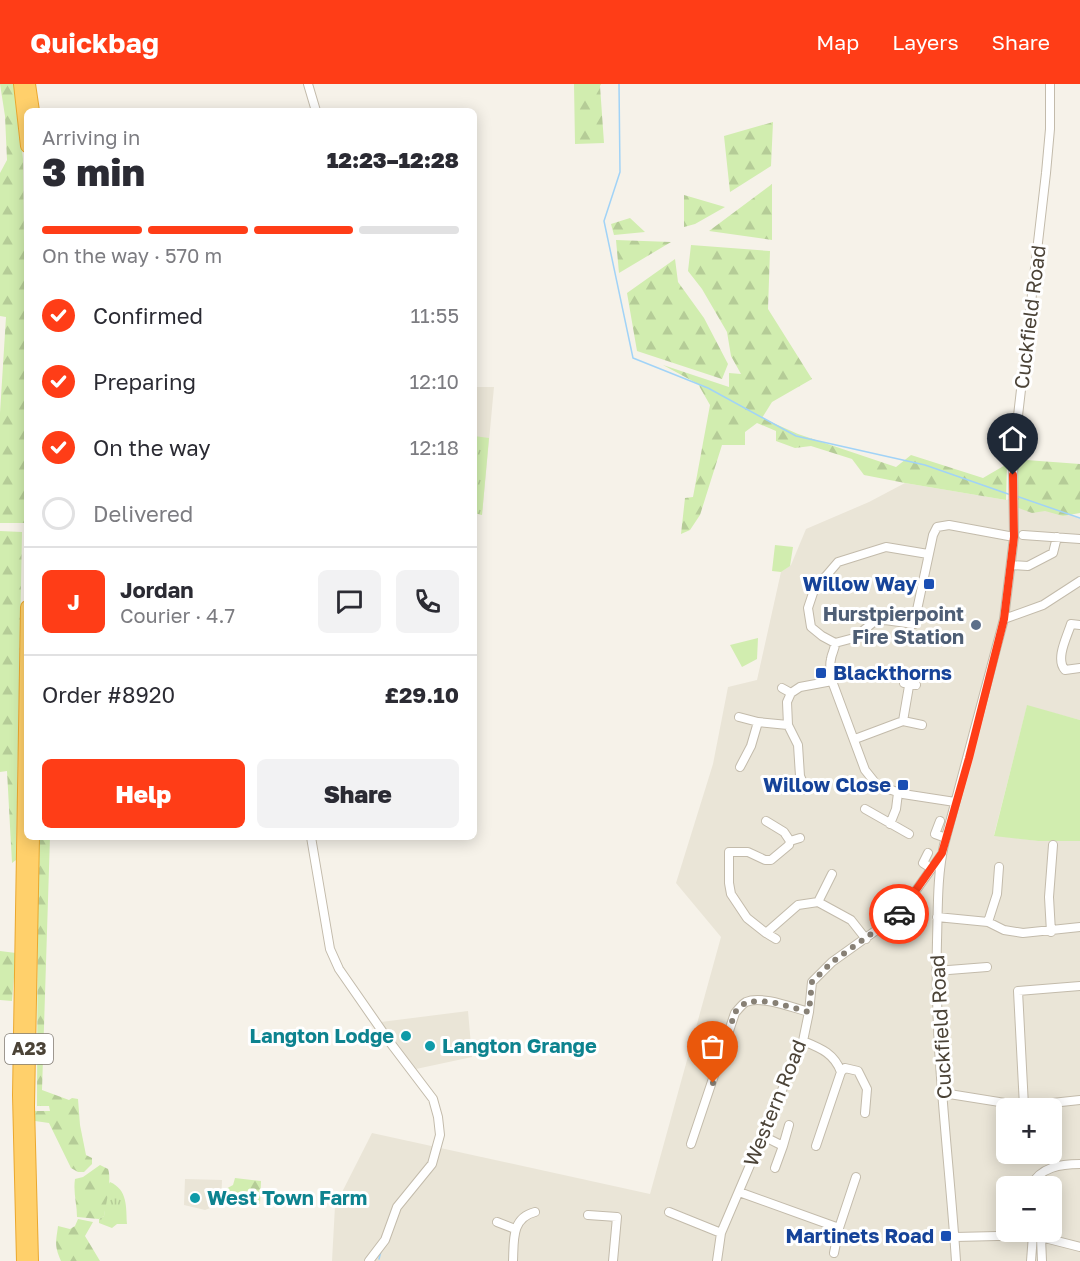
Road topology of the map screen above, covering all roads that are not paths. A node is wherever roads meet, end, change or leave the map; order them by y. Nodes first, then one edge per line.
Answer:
1 (20, 84) edge
2 (29, 84) edge
3 (308, 84) edge
4 (1050, 84) edge
5 (33, 108) edge
6 (315, 108) edge
7 (24, 119) edge
8 (1023, 535) dead end
9 (1014, 537) junction
10 (1057, 537) junction
11 (1080, 539) edge
12 (928, 554) junction
13 (1011, 565) junction
14 (1080, 581) edge
15 (1004, 619) junction
16 (1080, 625) edge
17 (835, 643) junction
18 (1080, 668) edge
19 (832, 681) junction
20 (910, 685) dead end
21 (782, 688) dead end
22 (791, 693) junction
23 (739, 717) dead end
24 (903, 721) junction
25 (758, 722) junction
26 (922, 725) dead end
27 (788, 726) junction
28 (855, 739) junction
29 (740, 767) dead end
30 (806, 790) dead end
31 (24, 791) edge
32 (898, 793) junction
33 (955, 802) junction
34 (865, 809) dead end
35 (940, 820) dead end
36 (767, 824) dead end
37 (890, 824) junction
38 (909, 834) dead end
39 (800, 838) dead end
40 (946, 838) junction
41 (33, 840) edge
42 (312, 840) edge
43 (790, 841) junction
44 (1053, 844) dead end
45 (928, 853) dead end
46 (942, 853) junction
47 (999, 867) dead end
48 (931, 868) junction
49 (832, 874) dead end
50 (818, 902) junction
51 (937, 917) junction
52 (988, 922) junction
53 (1080, 927) edge
54 (1051, 932) junction
55 (766, 933) junction
56 (776, 939) dead end
57 (866, 939) junction
58 (987, 967) dead end
59 (936, 971) junction
60 (1080, 986) edge
61 (809, 1012) junction
62 (803, 1041) junction
63 (841, 1072) junction
64 (943, 1093) junction
65 (1024, 1098) edge
66 (1080, 1100) edge
67 (996, 1102) edge
68 (1062, 1102) edge
69 (865, 1113) dead end
70 (789, 1125) dead end
71 (763, 1136) junction
72 (691, 1144) dead end
73 (783, 1146) junction
74 (816, 1146) dead end
75 (1080, 1164) edge
76 (775, 1168) dead end
77 (1038, 1176) edge
78 (856, 1177) dead end
79 (739, 1192) junction
80 (535, 1212) dead end
81 (669, 1212) dead end
82 (588, 1215) dead end
83 (497, 1222) dead end
84 (839, 1228) junction
85 (515, 1229) junction
86 (721, 1233) junction
87 (996, 1236) edge
88 (955, 1237) junction
89 (1030, 1242) edge
90 (1033, 1242) edge
91 (1059, 1242) edge
92 (1080, 1247) edge
93 (834, 1253) dead end
94 (23, 1261) edge
95 (32, 1261) edge
96 (369, 1261) edge
97 (513, 1261) edge
98 (613, 1261) edge
99 (717, 1261) edge
100 (956, 1261) edge
101 (1031, 1261) edge
102 (1042, 1261) edge

1 - 7 highway
2 - 5 highway
3 - 6 street
4 - 9 street, Cuckfield Road
8 - 10 street
9 - 12 street
9 - 13 street, Cuckfield Road
10 - 11 street
10 - 13 street
12 - 17 street
12 - 17 street
13 - 15 street, Cuckfield Road
14 - 15 street
15 - 33 street, Cuckfield Road
16 - 18 street
17 - 19 street
19 - 22 street
19 - 28 street
20 - 24 street
21 - 22 street
22 - 27 street
23 - 25 street
24 - 26 street
24 - 28 street
25 - 27 street
25 - 29 street
27 - 30 street
28 - 32 street
31 - 94 highway, A23
32 - 33 street
32 - 37 street
33 - 40 street, Cuckfield Road
34 - 37 street
35 - 40 street
36 - 43 street
37 - 38 street
39 - 43 street
40 - 46 street, Cuckfield Road
41 - 95 highway, A23
42 - 96 street
43 - 55 street
44 - 54 street
45 - 48 street
46 - 48 street, Western Road
46 - 51 street, Cuckfield Road
47 - 52 street
48 - 57 street, Western Road
49 - 50 street
50 - 55 street
50 - 57 street
51 - 52 street
51 - 59 street, Cuckfield Road
52 - 54 street
53 - 54 street
55 - 56 street
57 - 61 street, Western Road
58 - 59 street
59 - 64 street, Cuckfield Road
60 - 65 street
61 - 62 street, Western Road
61 - 72 street
62 - 63 street
62 - 71 street, Western Road
63 - 69 street
63 - 74 street
64 - 67 street
64 - 88 street, Cuckfield Road
66 - 68 street
70 - 73 street
71 - 73 street
71 - 79 street, Western Road
73 - 76 street
75 - 77 street
78 - 84 street
79 - 84 street
79 - 86 street, Western Road
80 - 85 street
81 - 86 street
82 - 98 street
83 - 85 street
84 - 93 street
85 - 97 street
86 - 99 street, Western Road
87 - 88 street
88 - 100 street, Cuckfield Road
89 - 101 street
90 - 102 street
91 - 92 street

